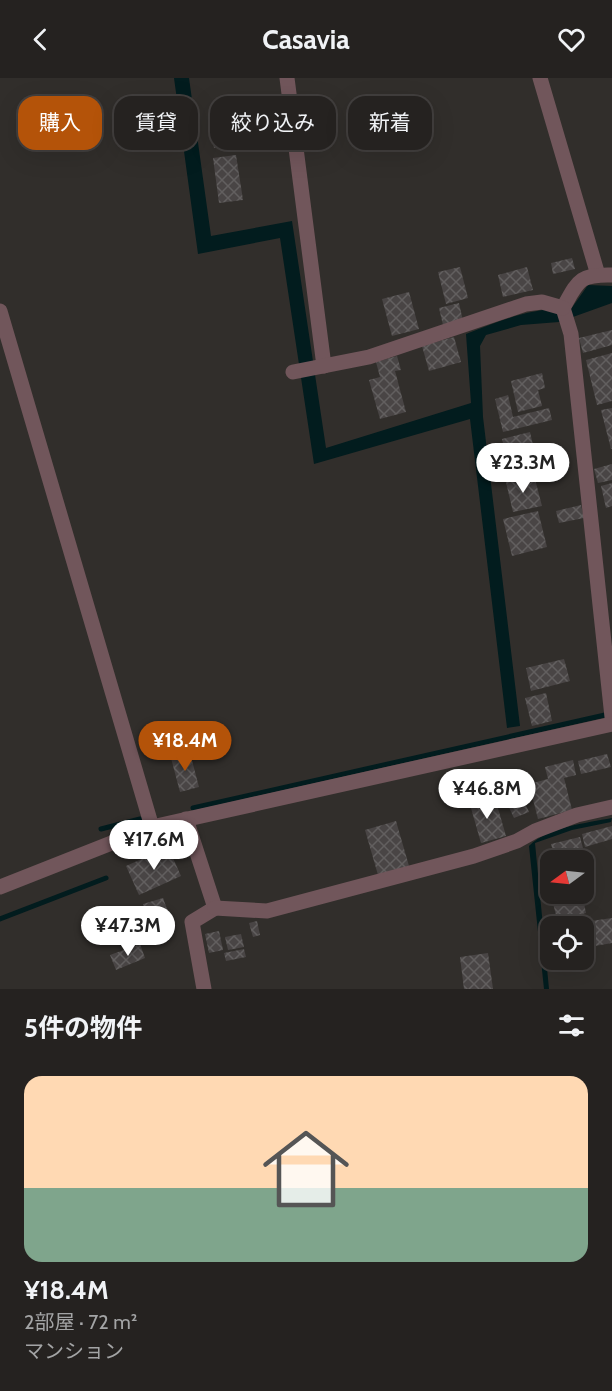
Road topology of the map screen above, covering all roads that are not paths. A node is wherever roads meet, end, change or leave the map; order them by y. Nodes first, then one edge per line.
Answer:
1 (287, 78) edge
2 (540, 78) edge
3 (605, 275) edge
4 (563, 308) junction
5 (0, 311) edge
6 (324, 366) junction
7 (293, 372) dead end
8 (612, 717) edge
9 (612, 724) edge
10 (612, 807) edge
11 (186, 819) junction
12 (152, 827) junction
13 (0, 887) edge
14 (215, 908) junction
15 (204, 989) edge

1 - 6 street
2 - 3 street
3 - 4 street
4 - 6 street
4 - 8 street
5 - 12 street
6 - 7 street
9 - 11 street
10 - 14 street
11 - 12 street
11 - 14 street
12 - 13 street
14 - 15 street

